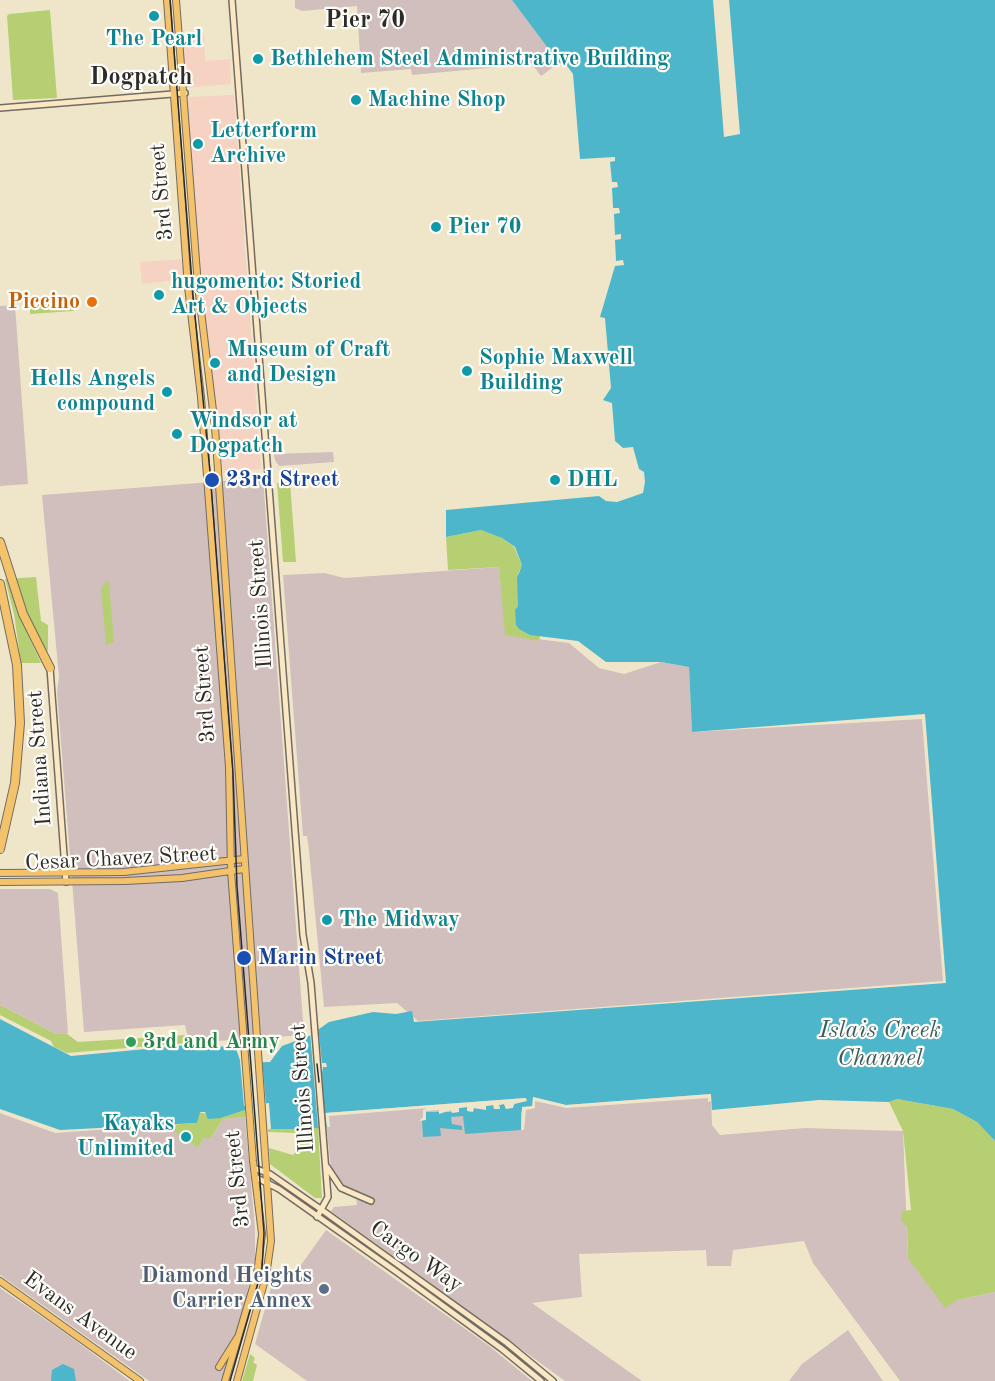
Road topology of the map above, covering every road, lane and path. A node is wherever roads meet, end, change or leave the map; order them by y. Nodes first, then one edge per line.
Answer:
1 (166, 0) edge
2 (176, 0) edge
3 (232, 0) edge
4 (185, 93) junction
5 (172, 94) junction
6 (0, 108) edge
7 (0, 542) edge
8 (0, 584) edge
9 (50, 668) joint
10 (0, 849) edge
11 (244, 859) junction
12 (230, 862) junction
13 (244, 869) junction
14 (231, 871) junction
15 (0, 872) edge
16 (65, 873) junction
17 (0, 882) edge
18 (66, 882) junction
19 (325, 1162) junction
20 (254, 1168) junction
21 (266, 1172) junction
22 (255, 1177) junction
23 (267, 1181) junction
24 (371, 1201) dead end
25 (323, 1207) junction
26 (317, 1217) junction
27 (0, 1281) edge
28 (241, 1333) junction
29 (219, 1367) dead end
30 (140, 1381) edge
31 (225, 1381) edge
32 (237, 1381) edge
33 (541, 1381) edge
34 (553, 1381) edge

1 - 5 main road, 3rd Street
2 - 4 main road, 3rd Street
3 - 19 street, Illinois Street
4 - 5 street
4 - 11 main road, 3rd Street
5 - 6 street
5 - 12 main road, 3rd Street
7 - 9 highway
8 - 10 highway
9 - 16 street, Indiana Street
11 - 12 main road, Cesar Chavez Street
11 - 13 main road, 3rd Street
12 - 14 main road, 3rd Street
12 - 16 main road, Cesar Chavez Street
13 - 14 main road, Cesar Chavez Street
13 - 21 main road, 3rd Street
14 - 18 main road, Cesar Chavez Street
14 - 20 main road, 3rd Street
15 - 16 main road, Cesar Chavez Street
16 - 18 street, Indiana Street
17 - 18 main road, Cesar Chavez Street
19 - 24 street
19 - 25 street, Illinois Street
20 - 21 street, Cargo Way
20 - 22 main road, 3rd Street
21 - 23 main road, 3rd Street
21 - 25 street, Cargo Way
22 - 23 street, Cargo Way
22 - 28 main road, 3rd Street
23 - 26 street, Cargo Way
23 - 32 main road, 3rd Street
25 - 26 street
25 - 34 street, Cargo Way
26 - 33 street, Cargo Way
27 - 30 main road, Evans Avenue
28 - 29 main road
28 - 31 main road, 3rd Street

